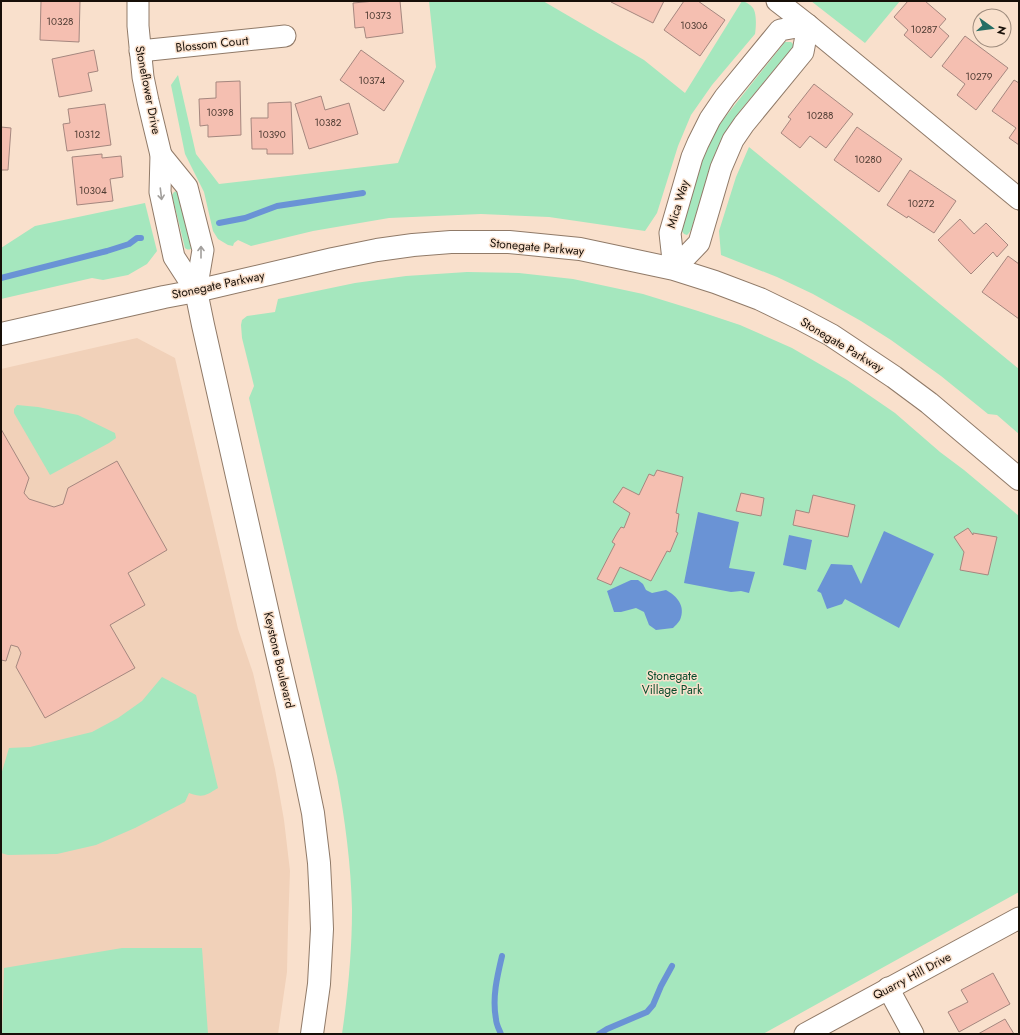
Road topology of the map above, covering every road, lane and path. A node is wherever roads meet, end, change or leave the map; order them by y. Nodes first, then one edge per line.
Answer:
1 (138, 1) edge
2 (777, 1) edge
3 (808, 25) junction
4 (284, 36) dead end
5 (140, 51) junction
6 (162, 155) junction
7 (1019, 199) edge
8 (674, 270) junction
9 (196, 291) junction
10 (1, 334) edge
11 (1019, 479) edge
12 (1019, 918) edge
13 (888, 988) junction
14 (312, 1034) edge
15 (805, 1034) edge
16 (913, 1034) edge

1 - 5 street, Stoneflower Drive
2 - 3 street
3 - 7 street
3 - 8 street
3 - 8 street, Mica Way
4 - 5 street, Blossom Court
5 - 6 street, Stoneflower Drive
6 -> 9 street, Stoneflower Drive
9 -> 6 street, Stoneflower Drive
8 - 9 street, Stonegate Parkway
8 - 11 street, Stonegate Parkway
9 - 10 street, Stonegate Parkway
9 - 14 street, Keystone Boulevard
12 - 13 street, Quarry Hill Drive
13 - 15 street, Quarry Hill Drive
13 - 16 street

